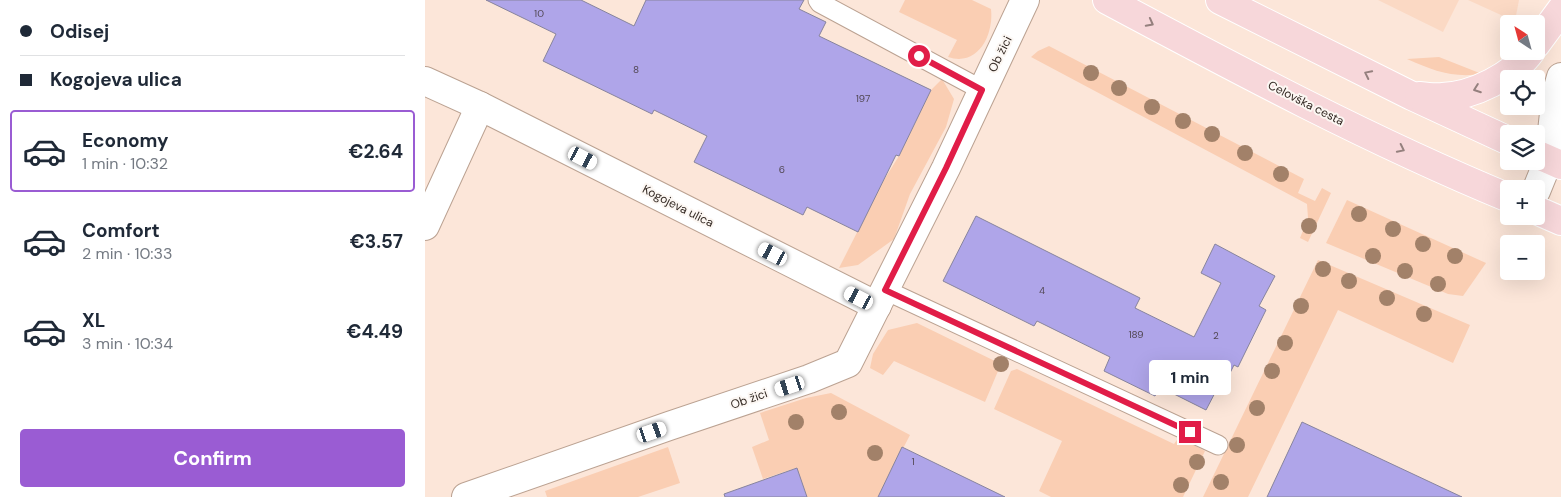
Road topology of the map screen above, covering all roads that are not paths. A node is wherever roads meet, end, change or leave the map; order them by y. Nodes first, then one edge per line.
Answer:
1 (817, 0) edge
2 (1025, 0) edge
3 (1107, 0) edge
4 (1220, 0) edge
5 (1561, 10) edge
6 (1545, 32) edge
7 (1522, 60) edge
8 (1561, 77) edge
9 (425, 81) edge
10 (982, 90) junction
11 (1412, 96) junction
12 (480, 106) junction
13 (1500, 137) edge
14 (1552, 155) edge
15 (1541, 180) edge
16 (1500, 194) edge
17 (1545, 214) edge
18 (1561, 221) edge
19 (425, 226) edge
20 (881, 298) junction
21 (1218, 445) dead end
22 (466, 497) edge

1 - 10 lane
2 - 10 street, Ob žici
3 -> 16 main road, Celovška cesta
11 -> 4 main road
5 - 6 main road
7 -> 11 main road
8 - 14 street
9 - 12 street, Kogojeva ulica
10 - 20 street, Ob žici
11 - 13 main road
12 - 19 street
12 - 20 street, Kogojeva ulica
14 - 15 street
17 - 18 main road
20 - 21 lane, Kogojeva ulica
20 - 22 street, Ob žici

